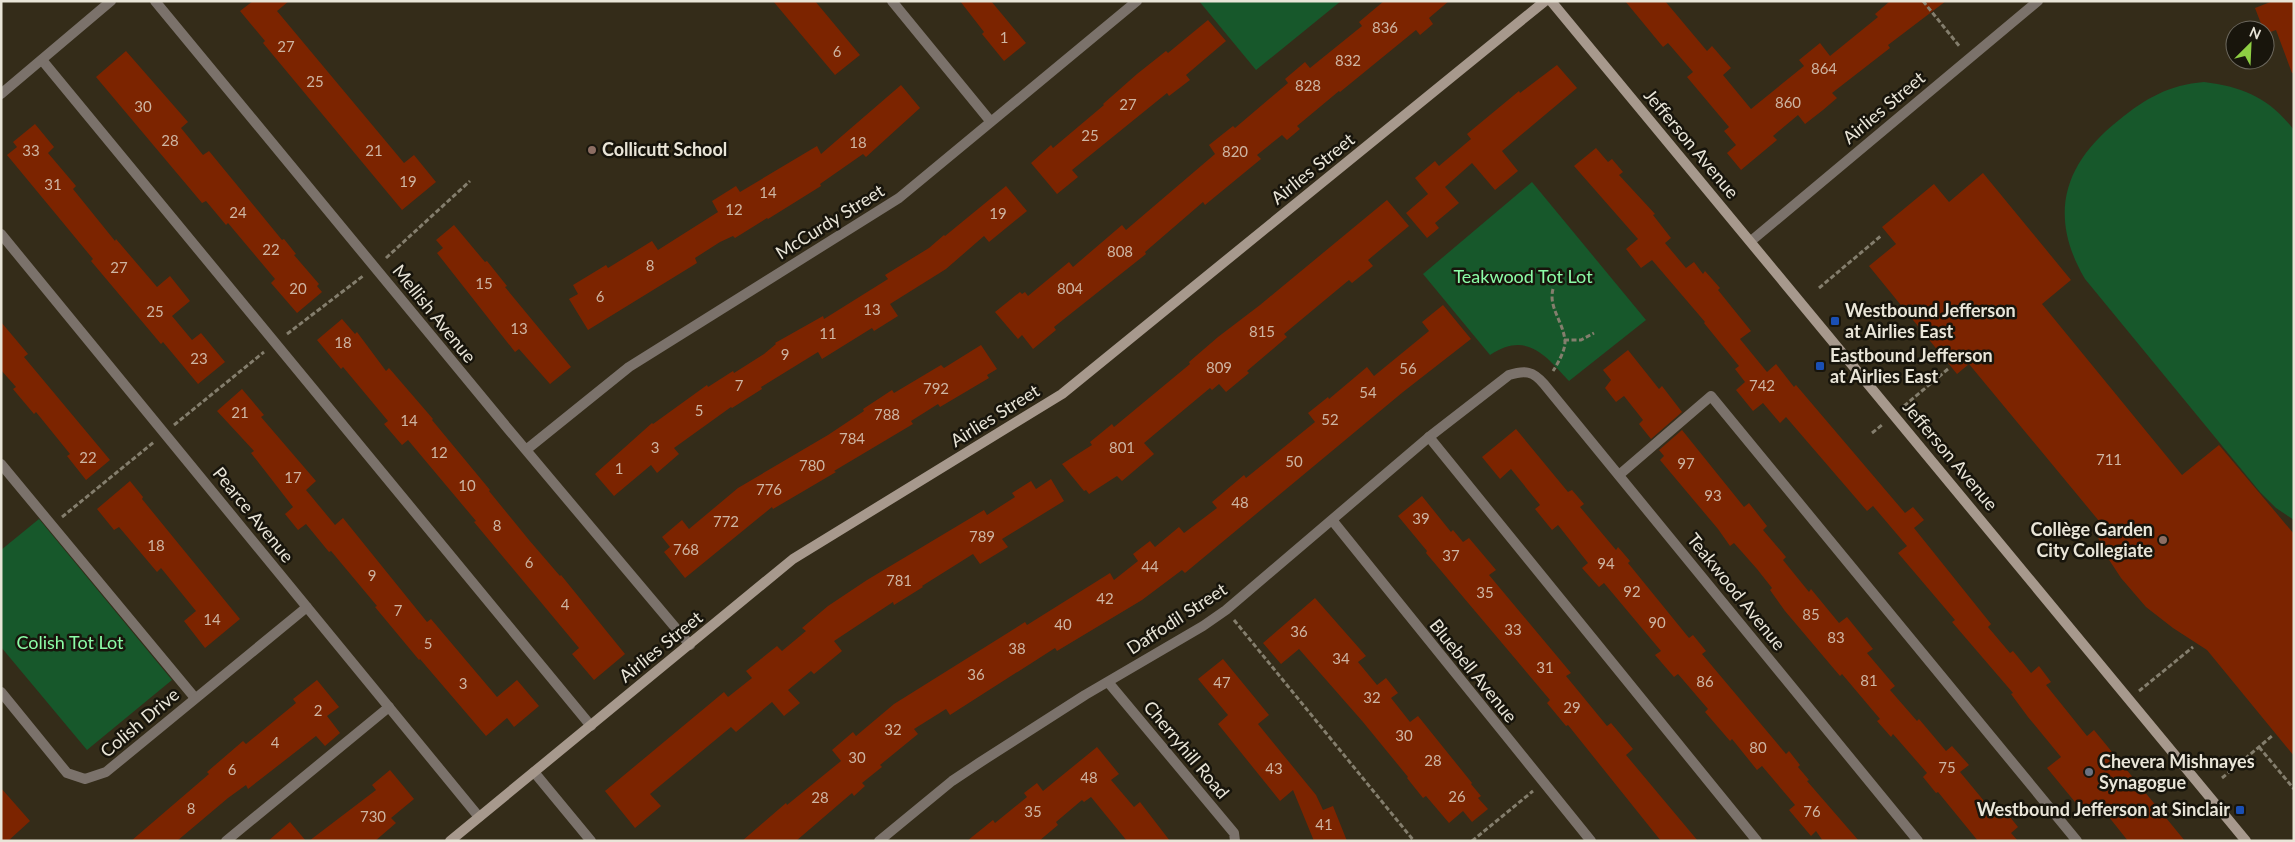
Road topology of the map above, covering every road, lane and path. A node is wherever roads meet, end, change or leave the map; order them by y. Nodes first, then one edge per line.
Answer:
1 (111, 1) edge
2 (155, 1) edge
3 (892, 1) edge
4 (1137, 1) edge
5 (1546, 1) edge
6 (1550, 1) edge
7 (1923, 1) edge
8 (2038, 1) edge
9 (1970, 58) junction
10 (42, 60) junction
11 (1, 94) edge
12 (990, 122) junction
13 (470, 181) dead end
14 (1, 234) edge
15 (1882, 235) dead end
16 (1750, 240) junction
17 (375, 267) junction
18 (1553, 288) dead end
19 (1819, 288) dead end
20 (1594, 333) dead end
21 (1564, 340) junction
22 (275, 342) junction
23 (1524, 370) joint
24 (1948, 370) dead end
25 (1553, 371) dead end
26 (1894, 415) junction
27 (164, 433) junction
28 (1872, 433) dead end
29 (1429, 437) junction
30 (526, 450) junction
31 (1, 464) edge
32 (1619, 475) junction
33 (1332, 520) junction
34 (52, 526) junction
35 (307, 607) junction
36 (1226, 610) junction
37 (690, 645) junction
38 (2193, 647) dead end
39 (1108, 682) junction
40 (1, 692) edge
41 (195, 698) junction
42 (2129, 699) junction
43 (389, 706) junction
44 (591, 726) junction
45 (2272, 736) dead end
46 (2259, 747) junction
47 (534, 772) junction
48 (2222, 778) dead end
49 (1543, 783) junction
50 (2294, 789) edge
51 (479, 817) junction
52 (226, 841) edge
53 (450, 841) edge
54 (591, 841) edge
55 (879, 841) edge
56 (1234, 841) edge
57 (1414, 841) edge
58 (1472, 841) edge
59 (1591, 841) edge
60 (1757, 841) edge
61 (1918, 841) edge
62 (2077, 841) edge
63 (2246, 841) edge

1 - 10 street
2 - 17 street, Mellish Avenue
3 - 12 street
4 - 12 street, McCurdy Street
5 - 37 street, Airlies Street
6 - 16 street, Jefferson Avenue
7 - 9 path
8 - 9 street, Airlies Street
9 - 16 street, Airlies Street
10 - 11 street
10 - 22 street
12 - 30 street, McCurdy Street
13 - 17 path
14 - 27 street, Pearce Avenue
15 - 19 path
16 - 26 street, Jefferson Avenue
17 - 22 path
17 - 30 street, Mellish Avenue
18 - 21 path
20 - 21 path
21 - 25 path
22 - 27 path
22 - 44 street
23 - 29 street, Daffodil Street
23 - 32 street, Teakwood Avenue
24 - 26 path
26 - 28 path
26 - 42 street, Jefferson Avenue
27 - 34 path
27 - 35 street, Pearce Avenue
29 - 33 street, Daffodil Street
29 - 60 street
30 - 37 street, Mellish Avenue
31 - 34 street
32 - 61 street, Teakwood Avenue
32 - 62 street
33 - 36 street, Daffodil Street
33 - 49 street, Bluebell Avenue
34 - 41 street
35 - 41 street, Colish Drive
35 - 43 street, Pearce Avenue
36 - 39 street, Daffodil Street
36 - 57 path
37 - 44 street, Airlies Street
38 - 42 path
39 - 55 street, Daffodil Street
39 - 56 street, Cherryhill Road
40 - 41 street, Colish Drive
42 - 63 street, Jefferson Avenue
43 - 51 street, Pearce Avenue
43 - 52 street
44 - 47 street, Airlies Street
45 - 46 path
46 - 48 path
46 - 50 path
47 - 51 street, Airlies Street
47 - 54 street
49 - 58 path
49 - 59 street, Bluebell Avenue
51 - 53 street, Airlies Street

